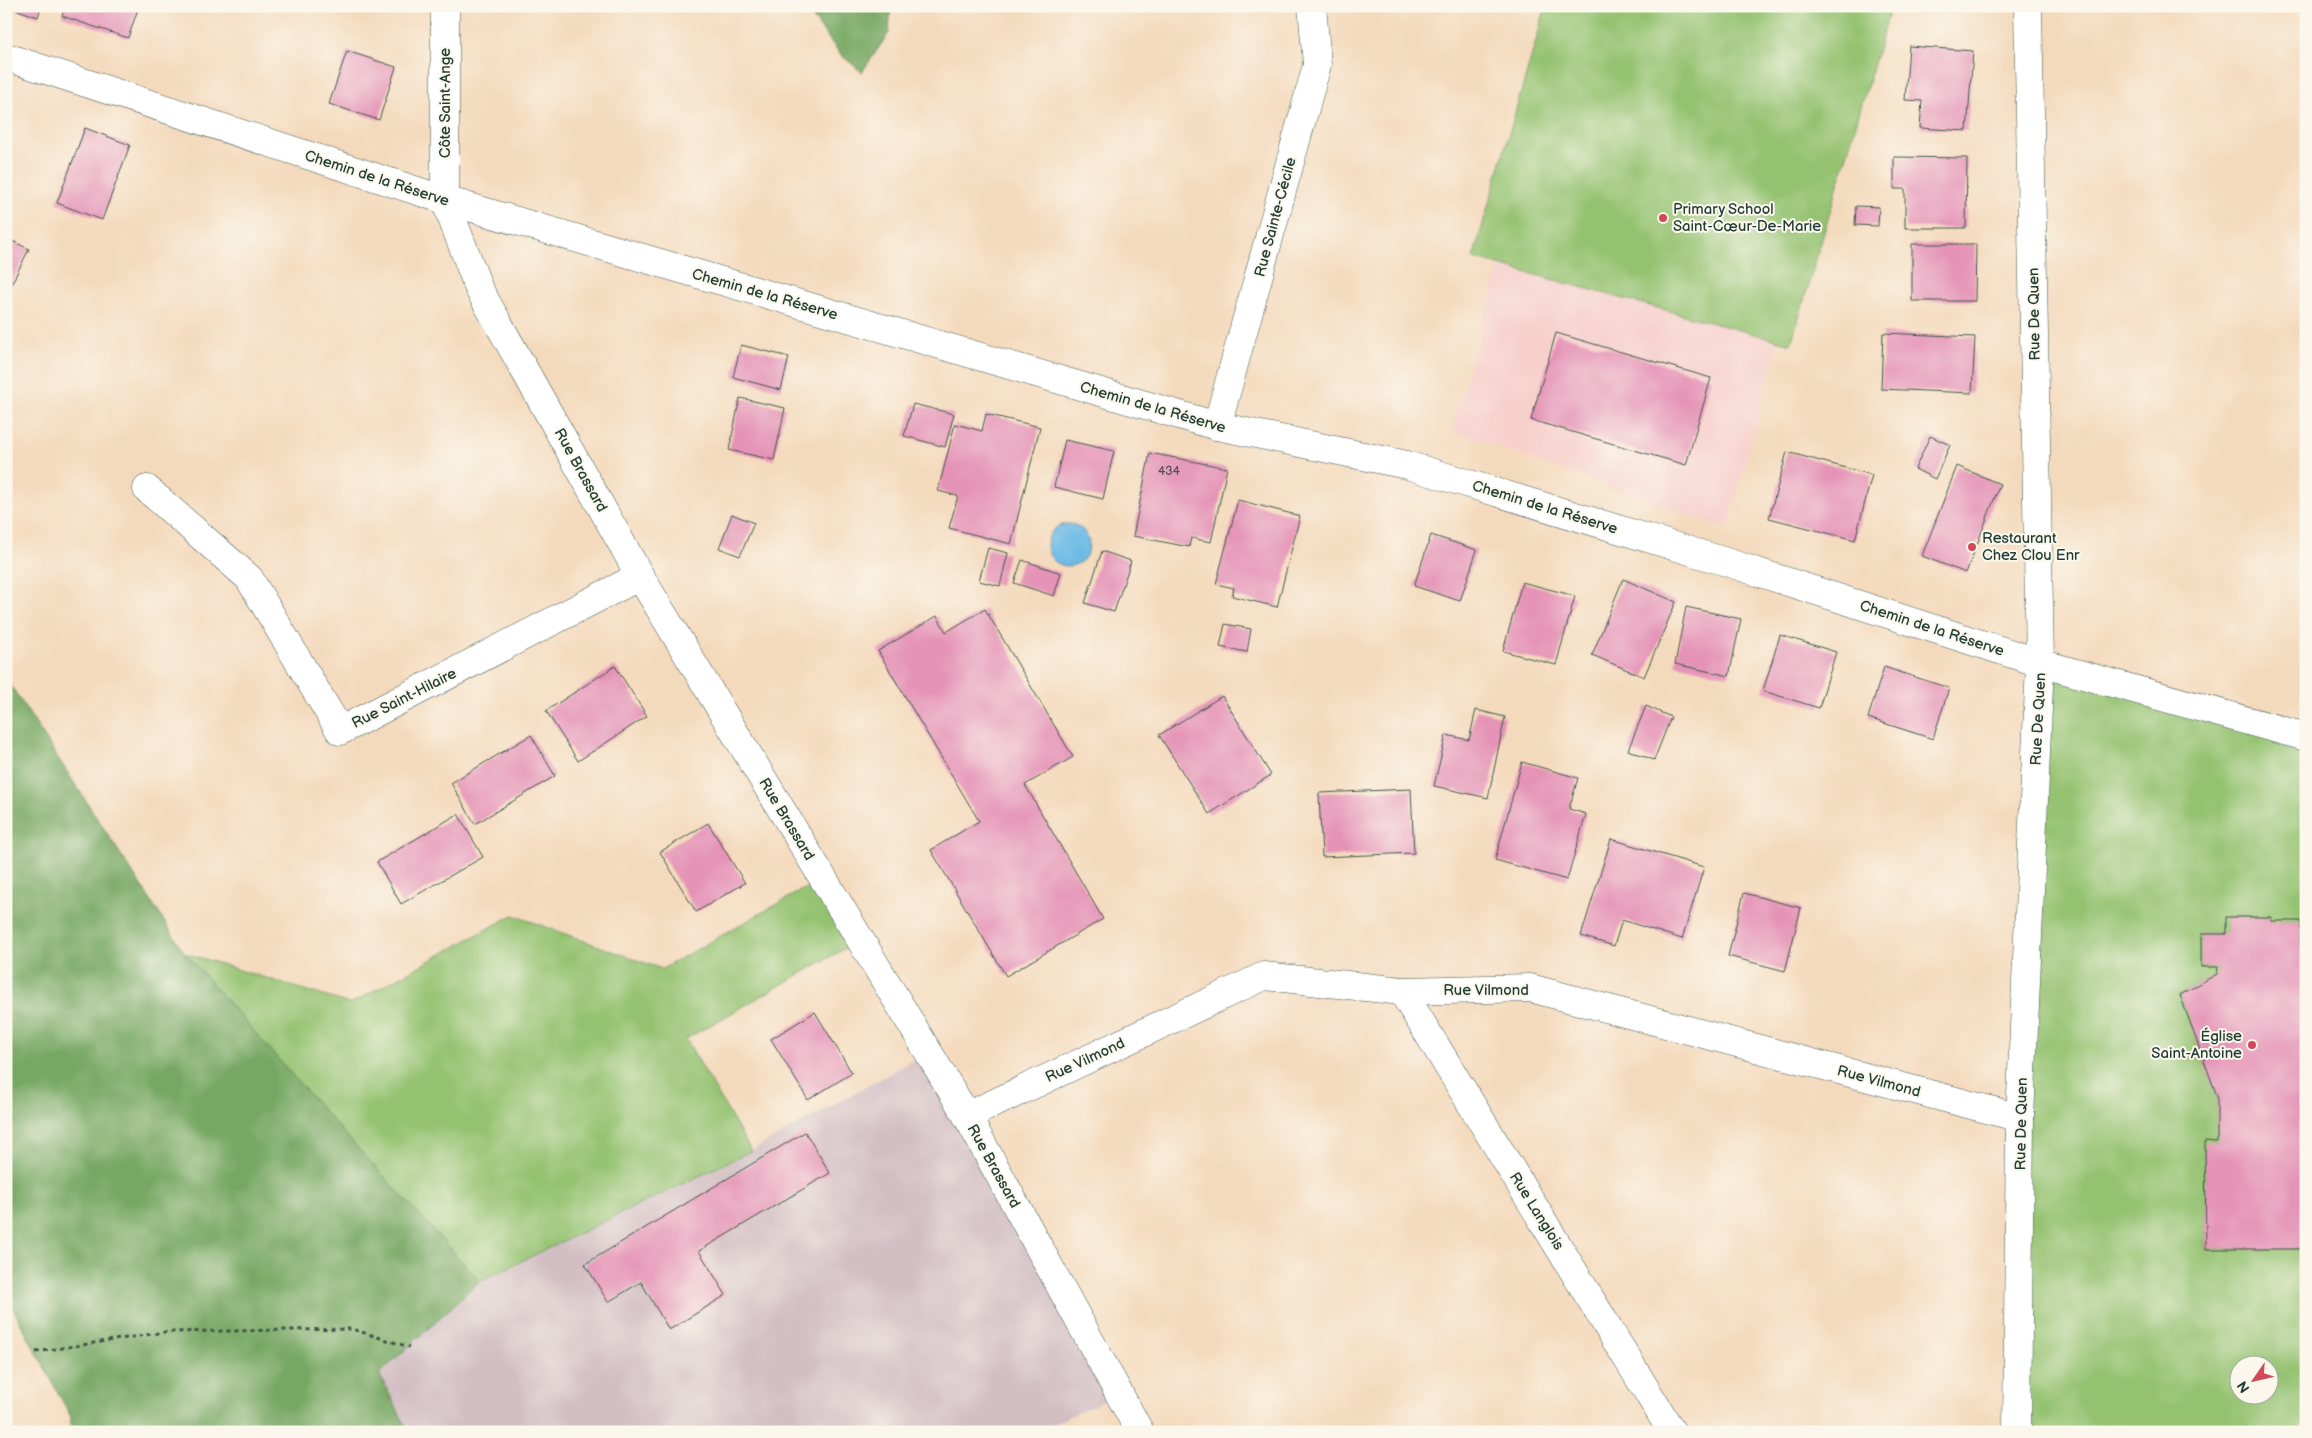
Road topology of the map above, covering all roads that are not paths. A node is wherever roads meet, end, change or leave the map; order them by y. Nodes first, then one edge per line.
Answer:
1 (445, 6) edge
2 (1312, 6) edge
3 (2028, 6) edge
4 (6, 57) edge
5 (444, 200) junction
6 (1217, 426) junction
7 (147, 488) dead end
8 (640, 576) junction
9 (2040, 663) junction
10 (2306, 737) edge
11 (1402, 990) junction
12 (966, 1116) junction
13 (2020, 1118) junction
14 (1140, 1432) edge
15 (1672, 1432) edge
16 (2017, 1432) edge

1 - 5 street, Côte Saint-Ange
2 - 6 street, Rue Sainte-Cécile
3 - 9 street, Rue De Quen
4 - 5 street, Chemin de la Réserve
5 - 6 street, Chemin de la Réserve
5 - 8 street, Rue Brassard
6 - 9 street, Chemin de la Réserve
7 - 8 street, Rue Saint-Hilaire
8 - 12 street, Rue Brassard
9 - 10 street, Chemin de la Réserve
9 - 13 street, Rue De Quen
11 - 12 street, Rue Vilmond
11 - 13 street, Rue Vilmond
11 - 15 street, Rue Langlois
12 - 14 street, Rue Brassard
13 - 16 street, Rue De Quen

